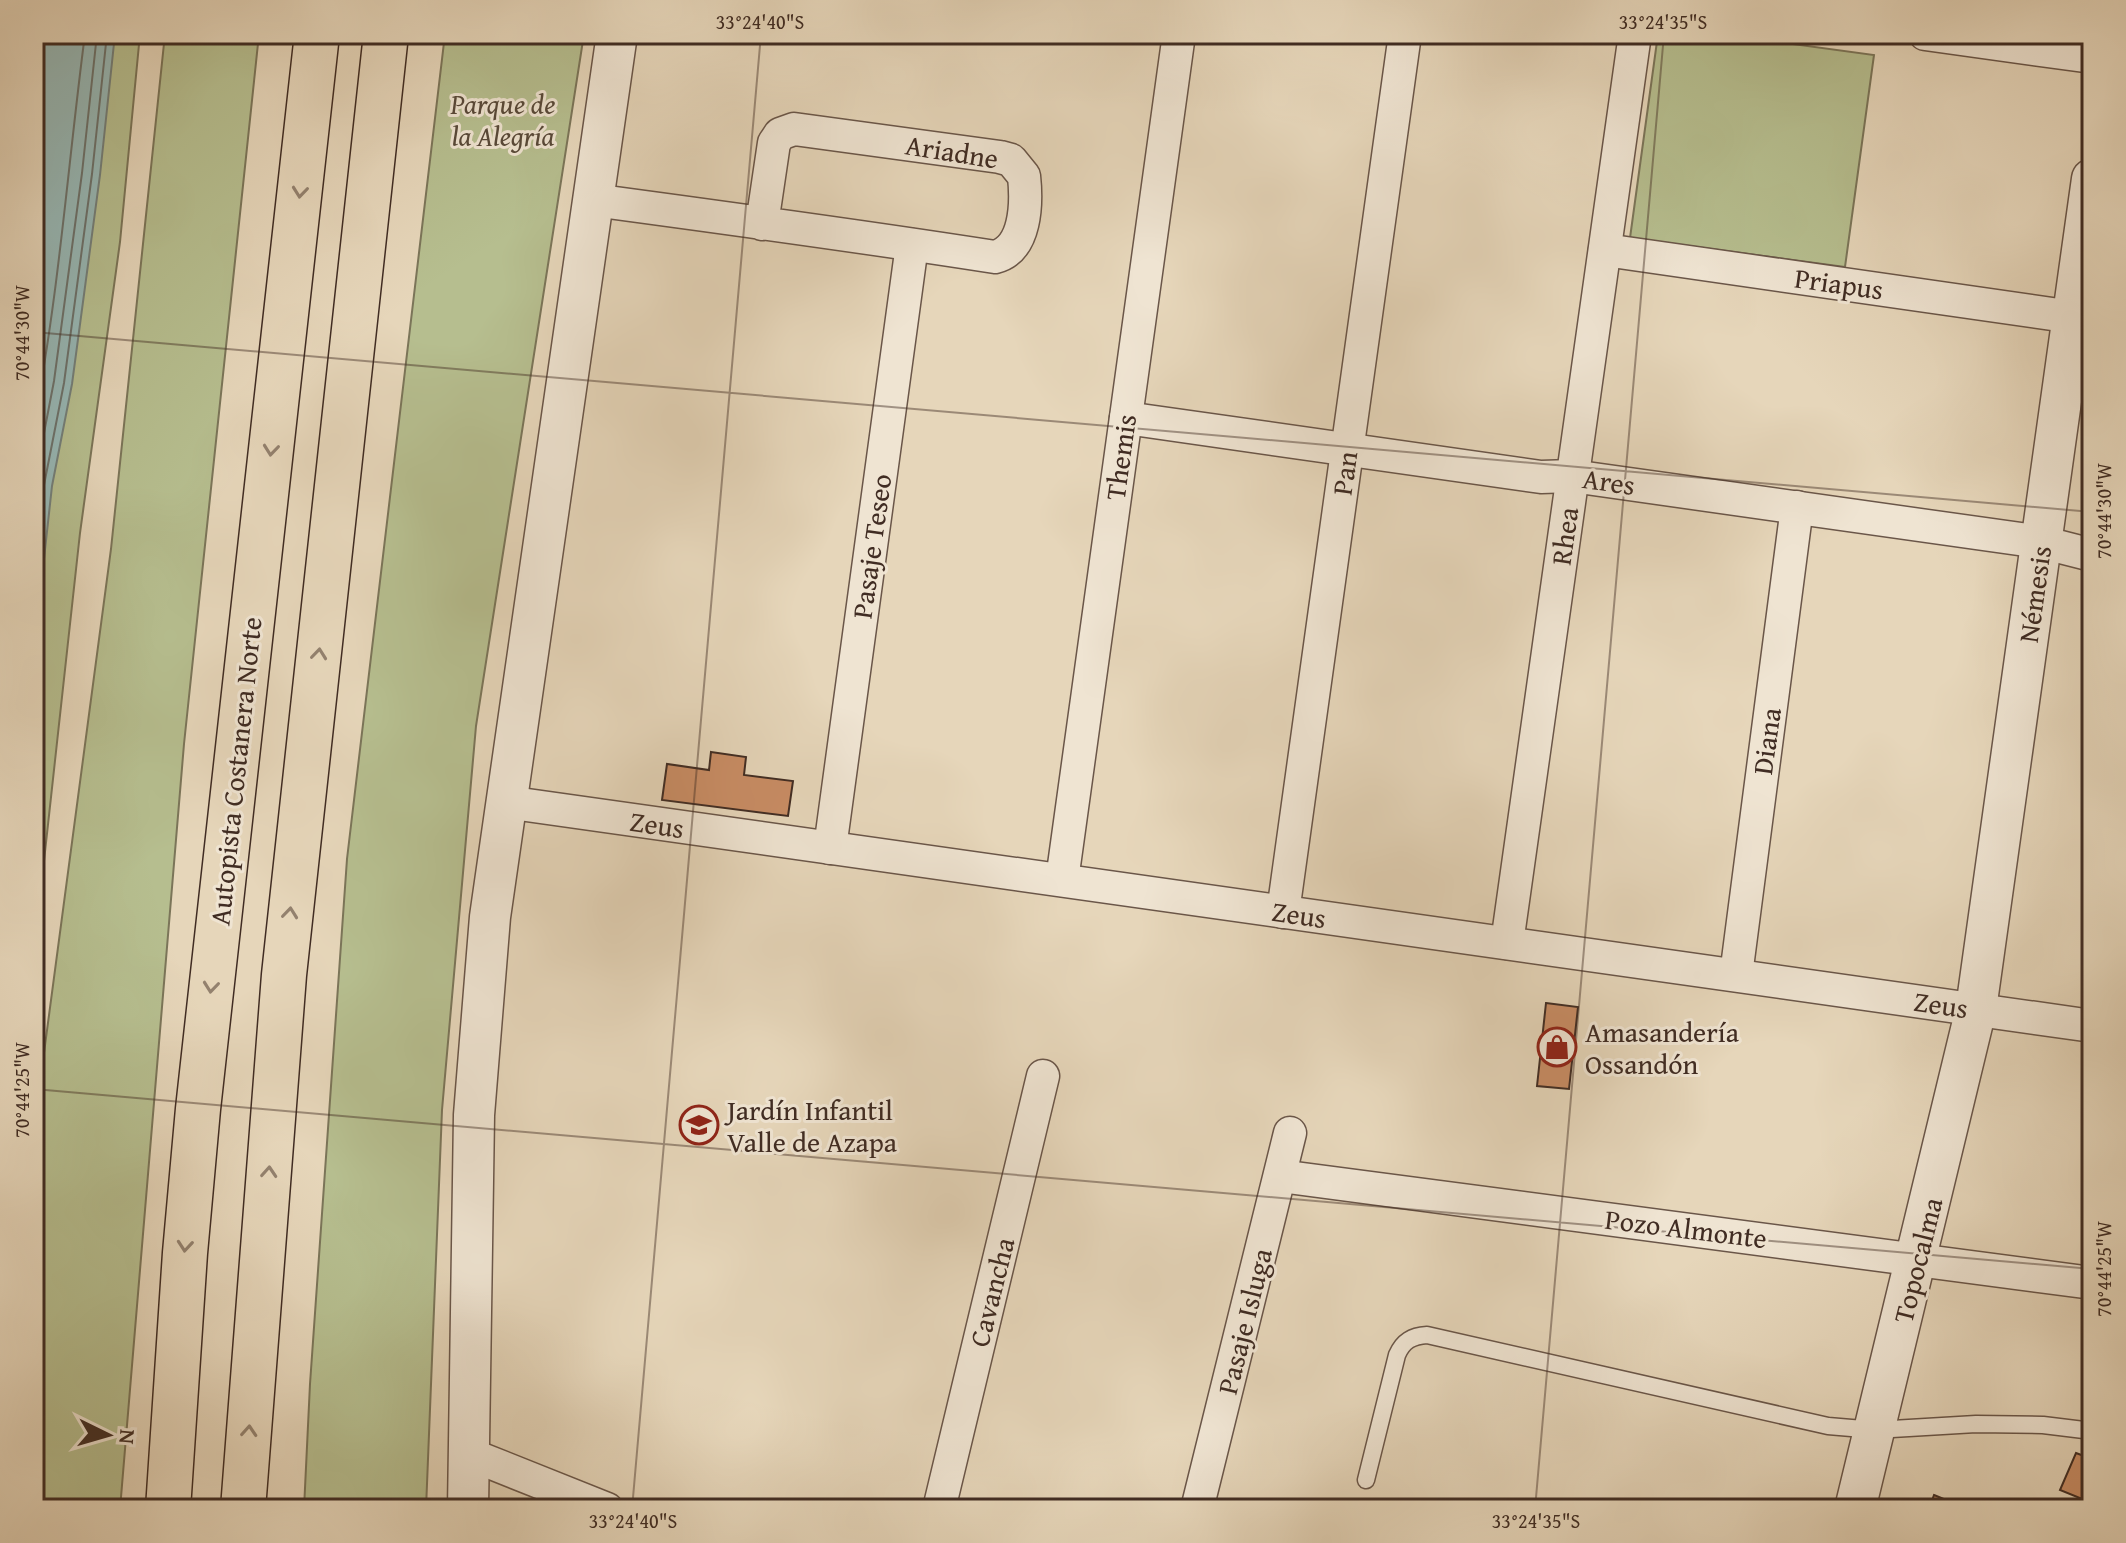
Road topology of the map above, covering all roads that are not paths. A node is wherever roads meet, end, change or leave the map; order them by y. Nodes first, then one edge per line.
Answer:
1 (317, 34) edge
2 (386, 34) edge
3 (617, 34) edge
4 (1179, 34) edge
5 (1405, 34) edge
6 (1635, 34) edge
7 (1925, 34) edge
8 (2092, 57) edge
9 (2092, 179) edge
10 (593, 200) junction
11 (762, 224) junction
12 (912, 245) junction
13 (1605, 250) junction
14 (2073, 317) junction
15 (1126, 418) junction
16 (1347, 449) junction
17 (1572, 476) junction
18 (1797, 507) junction
19 (2041, 542) junction
20 (2092, 555) edge
21 (506, 802) junction
22 (830, 848) junction
23 (1062, 880) junction
24 (1283, 912) junction
25 (1507, 943) junction
26 (1736, 975) junction
27 (1976, 1009) junction
28 (2092, 1026) edge
29 (1043, 1076) dead end
30 (1290, 1133) dead end
31 (1280, 1176) junction
32 (1918, 1258) junction
33 (2092, 1283) edge
34 (1875, 1430) junction
35 (2092, 1431) edge
36 (469, 1454) junction
37 (1366, 1480) dead end
38 (168, 1509) edge
39 (243, 1509) edge
40 (468, 1509) edge
41 (607, 1509) edge
42 (939, 1509) edge
43 (1197, 1509) edge
44 (1855, 1509) edge

1 -> 38 highway, Autopista Costanera Norte
39 -> 2 highway
3 - 10 street
4 - 15 street, Themis
5 - 16 street, Pan
6 - 13 street, Rhea
7 - 8 street
9 - 14 street, Némesis
10 - 11 street, Ariadne
10 - 21 street
11 - 12 street, Ariadne
11 - 12 street, Ariadne
12 - 22 street, Pasaje Teseo
13 - 14 street, Priapus
13 - 17 street, Rhea
14 - 19 street, Némesis
15 - 16 street, Ares
15 - 23 street, Themis
16 - 17 street, Ares
16 - 24 street, Pan
17 - 18 street, Ares
17 - 25 street, Rhea
18 - 19 street, Ares
18 - 26 street, Diana
19 - 20 street, Ares
19 - 27 street, Némesis
21 - 22 street, Zeus
21 - 36 street
22 - 23 street, Zeus
23 - 24 street, Zeus
24 - 25 street, Zeus
25 - 26 street, Zeus
26 - 27 street, Zeus
27 - 28 street, Zeus
27 - 32 street, Topocalma
29 - 42 street, Cavancha
30 - 31 street, Pasaje Isluga
31 - 32 street, Pozo Almonte
31 - 43 street, Pasaje Isluga
32 - 33 street, Pozo Almonte
32 - 34 street, Topocalma
34 - 35 lane
34 - 37 lane
34 - 44 street, Topocalma
36 - 40 street
36 - 41 street

